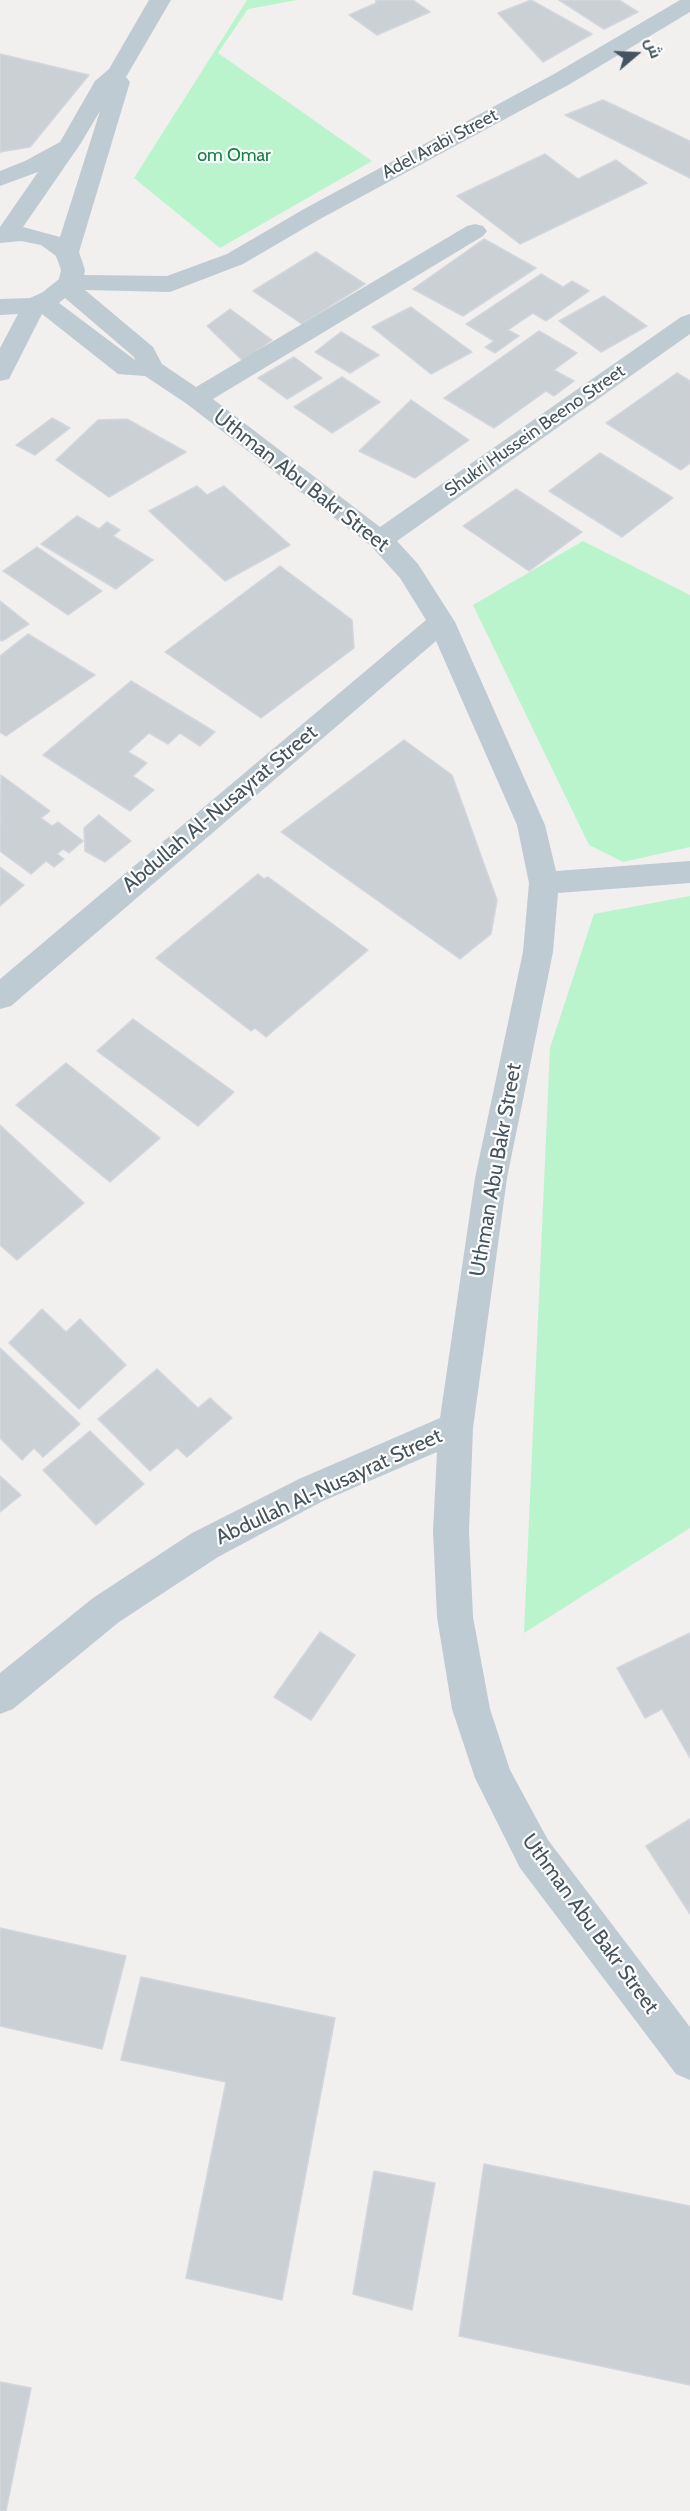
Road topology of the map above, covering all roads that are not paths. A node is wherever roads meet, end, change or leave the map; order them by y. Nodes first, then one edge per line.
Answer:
1 (160, 0) edge
2 (690, 3) edge
3 (118, 72) junction
4 (70, 143) junction
5 (0, 178) edge
6 (475, 231) dead end
7 (3, 236) edge
8 (68, 269) junction
9 (38, 303) junction
10 (0, 307) edge
11 (690, 322) edge
12 (152, 369) junction
13 (0, 373) edge
14 (196, 398) junction
15 (380, 540) junction
16 (441, 622) junction
17 (690, 872) edge
18 (544, 883) junction
19 (0, 997) edge
20 (456, 1428) junction
21 (0, 1696) edge
22 (690, 2060) edge

1 - 3 street
2 - 8 street, Adel Arabi Street
3 - 4 street
3 - 8 street
4 - 5 street
4 - 7 street
6 - 14 street
7 - 8 street
8 - 9 street
8 - 12 street, Uthman Abu Bakr Street
9 - 10 street
9 - 12 street, Uthman Abu Bakr Street
9 - 13 street
11 - 15 street, Shukri Hussein Beeno Street
12 - 14 street, Uthman Abu Bakr Street
14 - 15 street, Uthman Abu Bakr Street
15 - 16 street, Uthman Abu Bakr Street
16 - 18 street, Uthman Abu Bakr Street
16 - 19 street, Abdullah Al-Nusayrat Street
17 - 18 street
18 - 20 street, Uthman Abu Bakr Street
20 - 21 street, Abdullah Al-Nusayrat Street
20 - 22 street, Uthman Abu Bakr Street

